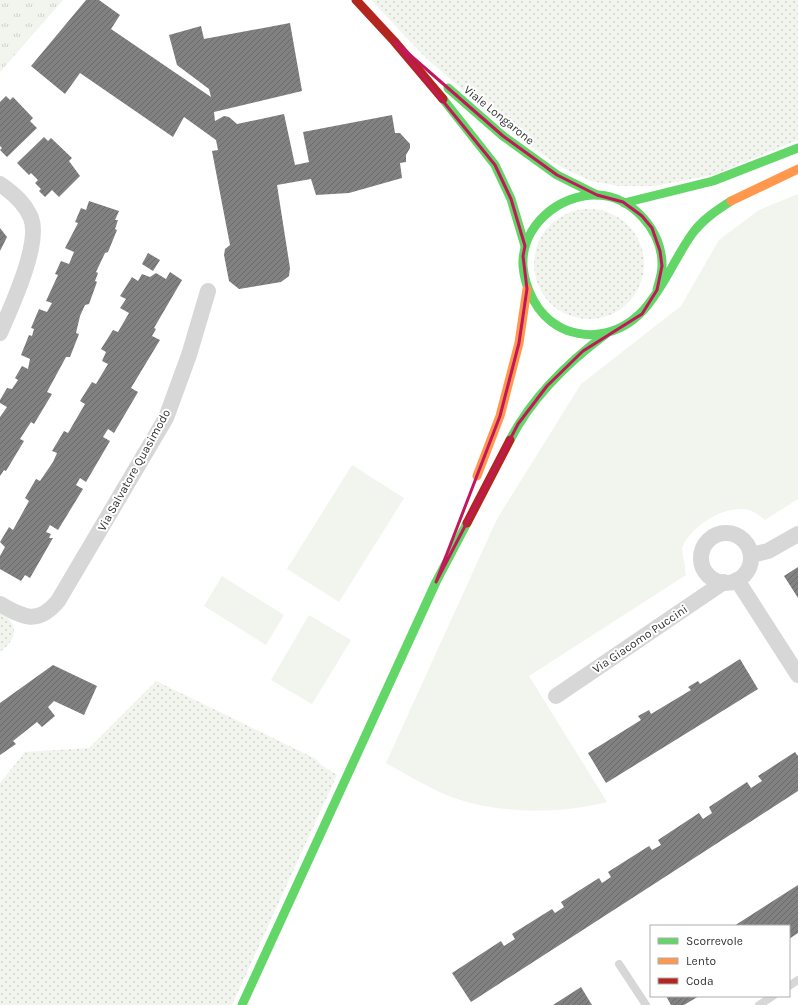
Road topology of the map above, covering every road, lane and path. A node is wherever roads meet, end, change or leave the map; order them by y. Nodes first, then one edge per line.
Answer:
1 (356, 0) edge
2 (394, 41) junction
3 (798, 148) edge
4 (798, 169) edge
5 (0, 184) edge
6 (597, 195) junction
7 (624, 203) junction
8 (525, 246) junction
9 (527, 289) junction
10 (657, 290) junction
11 (208, 291) dead end
12 (0, 333) edge
13 (606, 334) junction
14 (472, 488) dead end
15 (467, 503) dead end
16 (798, 534) edge
17 (751, 555) junction
18 (731, 581) junction
19 (436, 582) junction
20 (0, 604) edge
21 (798, 675) edge
22 (556, 696) dead end
23 (619, 964) dead end
24 (771, 997) edge
25 (242, 1005) edge
26 (646, 1005) edge
27 (759, 1005) edge

1 - 2 main road, Viale Longarone
2 - 6 main road, Viale Longarone
2 - 8 main road, Viale Longarone
3 - 7 main road
4 - 10 main road
5 - 12 street
6 - 7 main road
6 - 8 main road
7 - 10 main road
8 - 9 main road
9 - 13 main road
9 - 14 main road
10 - 13 main road
11 - 20 street, Via Salvatore Quasimodo
13 - 19 main road
15 - 19 main road
16 - 17 street
17 - 18 street
17 - 18 street
18 - 21 street
18 - 22 street, Via Giacomo Puccini
19 - 25 main road
23 - 26 lane
24 - 27 lane

